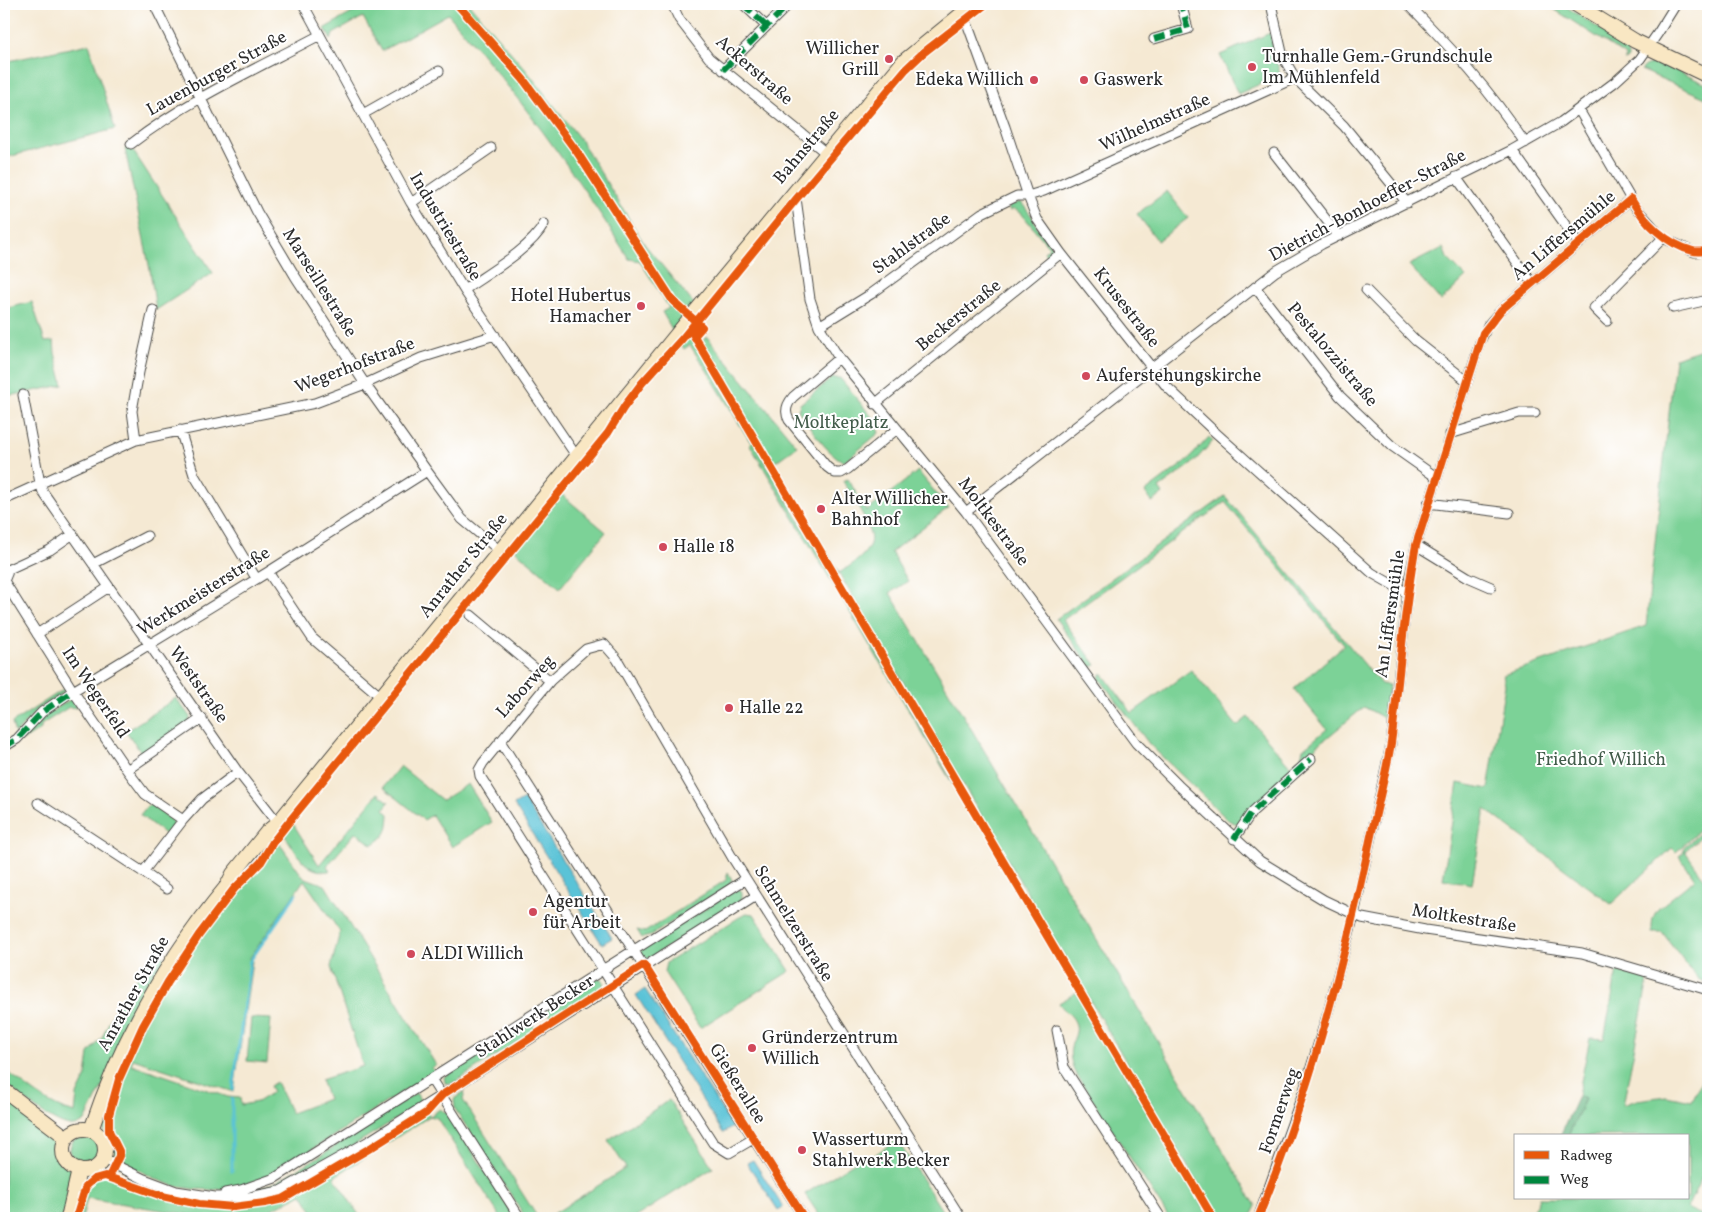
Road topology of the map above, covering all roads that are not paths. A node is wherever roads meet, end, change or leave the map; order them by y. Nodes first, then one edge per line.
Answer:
1 (154, 4) edge
2 (304, 4) edge
3 (672, 4) edge
4 (743, 4) edge
5 (789, 4) edge
6 (1181, 4) edge
7 (1271, 4) edge
8 (1408, 4) edge
9 (1575, 4) edge
10 (1676, 4) edge
11 (969, 8) edge
12 (766, 26) junction
13 (320, 35) junction
14 (1154, 39) dead end
15 (1648, 48) junction
16 (723, 70) junction
17 (439, 71) dead end
18 (1708, 76) edge
19 (1295, 78) junction
20 (201, 98) junction
21 (1578, 110) junction
22 (363, 114) junction
23 (1525, 143) junction
24 (131, 144) dead end
25 (491, 148) dead end
26 (1512, 150) junction
27 (826, 153) junction
28 (1274, 153) dead end
29 (1456, 177) junction
30 (795, 190) junction
31 (1028, 196) junction
32 (1631, 199) junction
33 (1407, 202) junction
34 (410, 203) junction
35 (544, 224) dead end
36 (1339, 236) junction
37 (1663, 238) junction
38 (1579, 244) junction
39 (1708, 251) edge
40 (1062, 252) junction
41 (1532, 283) junction
42 (1255, 287) junction
43 (464, 290) junction
44 (1366, 290) dead end
45 (1708, 300) edge
46 (1673, 308) dead end
47 (153, 310) dead end
48 (1607, 321) dead end
49 (819, 326) junction
50 (683, 327) joint
51 (495, 335) junction
52 (839, 358) junction
53 (1152, 368) junction
54 (1467, 380) junction
55 (364, 384) junction
56 (23, 395) dead end
57 (875, 404) junction
58 (1535, 413) dead end
59 (897, 429) junction
60 (180, 430) junction
61 (1450, 434) junction
62 (136, 440) junction
63 (577, 457) junction
64 (427, 471) junction
65 (1436, 477) junction
66 (40, 483) junction
67 (4, 500) edge
68 (1428, 504) junction
69 (966, 512) junction
70 (1509, 513) dead end
71 (73, 534) junction
72 (146, 536) dead end
73 (1416, 545) junction
74 (500, 551) junction
75 (94, 564) junction
76 (268, 572) junction
77 (256, 578) junction
78 (4, 581) edge
79 (1490, 587) dead end
80 (109, 588) junction
81 (1407, 593) junction
82 (471, 615) dead end
83 (37, 634) junction
84 (149, 644) junction
85 (604, 644) joint
86 (550, 681) junction
87 (73, 691) junction
88 (381, 697) junction
89 (202, 718) junction
90 (500, 741) junction
91 (4, 747) edge
92 (1311, 760) dead end
93 (128, 770) junction
94 (238, 772) junction
95 (38, 803) dead end
96 (183, 820) junction
97 (276, 825) junction
98 (1234, 838) junction
99 (143, 872) junction
100 (746, 879) junction
101 (167, 889) dead end
102 (756, 896) junction
103 (1354, 915) junction
104 (634, 949) junction
105 (644, 965) junction
106 (602, 970) junction
107 (612, 986) junction
108 (1708, 990) edge
109 (1328, 1012) joint
110 (1057, 1030) dead end
111 (431, 1079) junction
112 (4, 1090) edge
113 (442, 1095) junction
114 (91, 1130) junction
115 (67, 1138) junction
116 (754, 1139) junction
117 (102, 1160) junction
118 (79, 1170) junction
119 (207, 1196) junction
120 (68, 1218) edge
121 (520, 1218) edge
122 (804, 1218) edge
123 (961, 1218) edge
124 (1161, 1218) edge
125 (1258, 1218) edge

1 - 20 street, Marseillestraße
2 - 13 street, Industriestraße
3 - 16 street, Ackerstraße
4 - 12 street
5 - 12 street
6 - 14 street
7 - 19 street
8 - 23 street
9 - 15 street
10 - 15 street, Dietrich-Bonhoeffer-Straße
11 - 27 street, Bahnstraße
11 - 31 street, Krusestraße
12 - 16 street
13 - 20 street, Lauenburger Straße
13 - 22 street, Industriestraße
15 - 18 street
15 - 21 street, Dietrich-Bonhoeffer-Straße
16 - 27 street, Ackerstraße
17 - 22 street
19 - 31 street, Wilhelmstraße
19 - 33 street
20 - 24 street, Lauenburger Straße
20 - 55 street, Marseillestraße
21 - 23 street, Dietrich-Bonhoeffer-Straße
21 - 32 street
22 - 34 street, Industriestraße
23 - 26 street, Dietrich-Bonhoeffer-Straße
25 - 34 street
26 - 29 street, Dietrich-Bonhoeffer-Straße
26 - 38 street
27 - 30 street, Bahnstraße
28 - 36 street
29 - 33 street, Dietrich-Bonhoeffer-Straße
29 - 41 street
30 - 49 street, Moltkestraße
30 - 50 street, Bahnstraße
31 - 40 street, Krusestraße
31 - 49 street, Stahlstraße
32 - 37 street
32 - 38 street, An Liffersmühle
33 - 36 street, Dietrich-Bonhoeffer-Straße
34 - 43 street, Industriestraße
35 - 43 street
36 - 42 street, Dietrich-Bonhoeffer-Straße
37 - 39 street
37 - 48 street
38 - 41 street, An Liffersmühle
40 - 53 street, Krusestraße
40 - 57 street, Beckerstraße
41 - 54 street, An Liffersmühle
42 - 53 street, Dietrich-Bonhoeffer-Straße
42 - 65 street, Pestalozzistraße
43 - 51 street, Industriestraße
44 - 54 street
45 - 46 street
47 - 62 street
49 - 52 street, Moltkestraße
50 - 63 street, Anrather Straße
51 - 55 street, Wegerhofstraße
51 - 63 street, Industriestraße
52 - 57 street, Moltkestraße
52 - 59 street
53 - 69 street, Dietrich-Bonhoeffer-Straße
53 - 81 street, Krusestraße
54 - 61 street, An Liffersmühle
55 - 60 street, Wegerhofstraße
55 - 64 street, Marseillestraße
56 - 66 street, Weststraße
57 - 59 street, Moltkestraße
58 - 61 street
59 - 69 street, Moltkestraße
60 - 62 street, Wegerhofstraße
60 - 77 street
61 - 65 street, An Liffersmühle
62 - 66 street, Wegerhofstraße
63 - 74 street, Anrather Straße
64 - 74 street, Marseillestraße
64 - 76 street, Werkmeisterstraße
65 - 68 street, An Liffersmühle
66 - 67 street, Wegerhofstraße
66 - 71 street, Weststraße
68 - 70 street
68 - 73 street, An Liffersmühle
69 - 98 street, Moltkestraße
71 - 75 street, Weststraße
71 - 78 street, Im Wegerfeld
72 - 75 street
73 - 79 street, An Liffersmühle
73 - 81 street, An Liffersmühle
74 - 88 street, Anrather Straße
75 - 80 street, Weststraße
76 - 77 street, Werkmeisterstraße
76 - 88 street
77 - 84 street, Werkmeisterstraße
78 - 83 street, Im Wegerfeld
80 - 83 street
80 - 84 street, Weststraße
81 - 103 street, An Liffersmühle
82 - 86 street
83 - 87 street, Im Wegerfeld
84 - 87 street, Werkmeisterstraße
84 - 89 street, Weststraße
85 - 86 street, Laborweg
85 - 100 street, Schmelzerstraße
86 - 90 street, Laborweg
87 - 91 street, Werkmeisterstraße
87 - 93 street, Im Wegerfeld
88 - 97 street, Anrather Straße
89 - 93 street
89 - 94 street, Weststraße
90 - 104 street, Gießerallee
90 - 106 street, Gießerallee
92 - 98 street
93 - 96 street, Im Wegerfeld
94 - 96 street
94 - 97 street, Weststraße
95 - 99 street
96 - 99 street
97 - 114 street, Anrather Straße
98 - 103 street, Moltkestraße
99 - 101 street
100 - 102 street, Schmelzerstraße
100 - 104 street, Stahlwerk Becker
102 - 105 street, Stahlwerk Becker
102 - 123 street, Schmelzerstraße
103 - 108 street, Moltkestraße
103 - 109 street, An Liffersmühle
104 - 105 street, Gießerallee
104 - 106 street, Stahlwerk Becker
105 - 107 street, Stahlwerk Becker
105 - 116 street, Gießerallee
106 - 107 street, Gießerallee
106 - 111 street, Stahlwerk Becker
107 - 113 street, Stahlwerk Becker
107 - 116 street, Gießerallee
109 - 125 street, Formerweg
110 - 124 street
111 - 113 street
111 - 119 street, Stahlwerk Becker
112 - 115 street
113 - 119 street, Stahlwerk Becker
113 - 121 street
114 - 115 street
114 - 117 street
115 - 118 street
116 - 122 street, Gießerallee
117 - 118 street
117 - 119 street, Stahlwerk Becker
118 - 120 street

